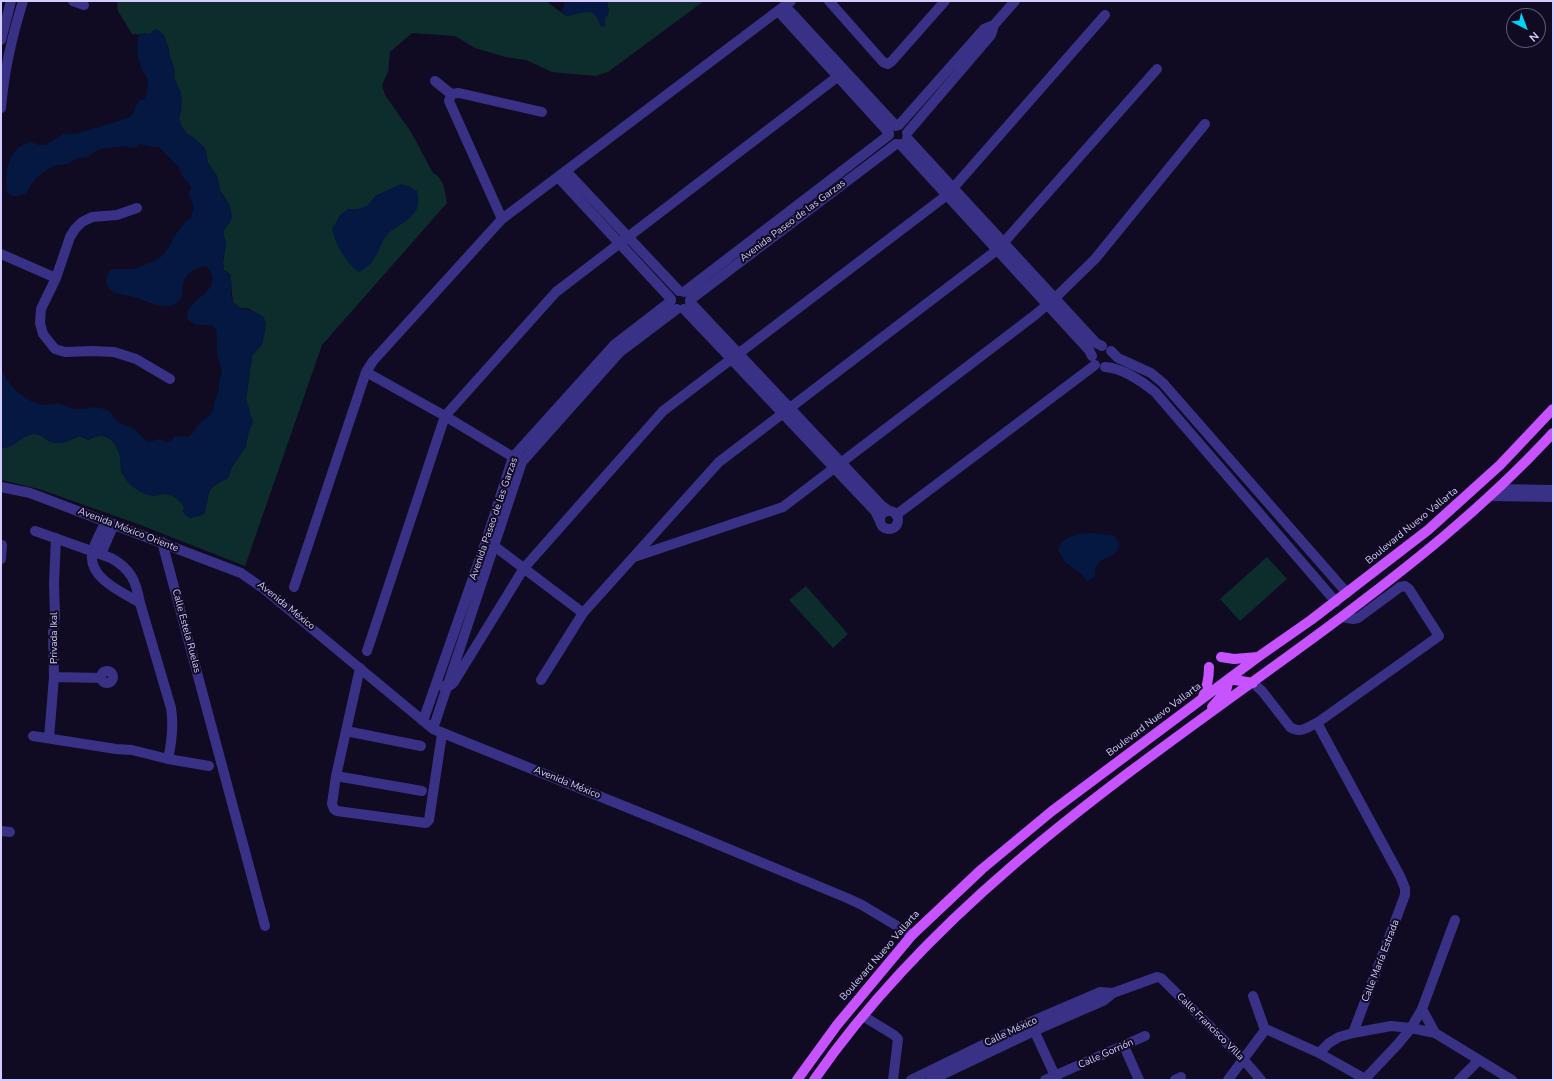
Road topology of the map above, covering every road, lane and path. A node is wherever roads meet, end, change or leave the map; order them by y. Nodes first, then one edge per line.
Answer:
1 (11, 1) edge
2 (23, 1) edge
3 (73, 1) edge
4 (829, 1) edge
5 (1015, 1) edge
6 (942, 2) edge
7 (84, 4) dead end
8 (785, 6) edge
9 (1105, 15) dead end
10 (994, 25) junction
11 (1, 40) edge
12 (1156, 70) dead end
13 (842, 74) junction
14 (435, 81) dead end
15 (451, 94) junction
16 (1, 108) edge
17 (542, 112) dead end
18 (1205, 124) dead end
19 (893, 130) junction
20 (902, 140) junction
21 (562, 174) junction
22 (950, 192) junction
23 (137, 208) dead end
24 (502, 220) junction
25 (624, 240) junction
26 (1001, 247) junction
27 (1, 254) edge
28 (56, 278) junction
29 (681, 300) junction
30 (1051, 302) junction
31 (1107, 349) junction
32 (735, 356) junction
33 (1097, 363) junction
34 (366, 372) junction
35 (170, 380) dead end
36 (1163, 382) junction
37 (1155, 392) junction
38 (1553, 409) edge
39 (786, 411) junction
40 (445, 416) junction
41 (1553, 433) edge
42 (517, 459) junction
43 (1232, 462) junction
44 (838, 465) junction
45 (1223, 470) junction
46 (1, 487) edge
47 (1494, 493) junction
48 (1552, 493) edge
49 (893, 513) junction
50 (879, 519) junction
51 (110, 522) junction
52 (1428, 530) junction
53 (35, 531) dead end
54 (56, 538) junction
55 (162, 542) junction
56 (1438, 542) junction
57 (490, 543) junction
58 (1303, 544) junction
59 (2, 545) edge
60 (97, 553) junction
61 (1294, 553) junction
62 (632, 558) junction
63 (1, 559) edge
64 (524, 568) junction
65 (1324, 568) junction
66 (1315, 577) junction
67 (253, 580) joint
68 (294, 587) dead end
69 (1347, 593) junction
70 (1336, 602) junction
71 (140, 603) junction
72 (583, 613) junction
73 (1342, 617) junction
74 (367, 651) dead end
75 (1221, 656) dead end
76 (1258, 657) junction
77 (456, 661) junction
78 (466, 664) junction
79 (1209, 667) dead end
80 (360, 668) junction
81 (1241, 670) junction
82 (54, 677) junction
83 (101, 678) dead end
84 (1229, 679) junction
85 (541, 680) dead end
86 (1250, 682) junction
87 (437, 684) junction
88 (447, 688) junction
89 (1202, 699) junction
90 (423, 721) junction
91 (1317, 722) junction
92 (1198, 723) junction
93 (346, 731) junction
94 (437, 731) junction
95 (33, 736) dead end
96 (49, 738) junction
97 (421, 746) dead end
98 (168, 759) junction
99 (209, 766) dead end
100 (336, 776) junction
101 (422, 791) dead end
102 (1455, 920) dead end
103 (265, 926) dead end
104 (912, 935) junction
105 (1157, 977) joint
106 (1253, 996) dead end
107 (1422, 1009) junction
108 (863, 1016) junction
109 (1032, 1027) junction
110 (1411, 1028) junction
111 (1265, 1030) junction
112 (1353, 1033) junction
113 (1435, 1033) junction
114 (1145, 1036) dead end
115 (1124, 1046) junction
116 (1319, 1053) junction
117 (1243, 1059) junction
118 (1479, 1060) junction
119 (1056, 1078) edge
120 (797, 1080) edge
121 (814, 1080) edge
122 (893, 1080) edge
123 (911, 1080) edge
124 (931, 1080) edge
125 (1045, 1080) edge
126 (1139, 1080) edge
127 (1228, 1080) edge
128 (1261, 1080) edge
129 (1365, 1080) edge
130 (1459, 1080) edge
131 (1512, 1080) edge

1 - 11 street
2 - 16 street
3 - 7 street
4 - 6 street
5 - 10 street, Avenida Paseo de las Garzas
8 - 13 street
8 - 21 street
9 - 22 street
10 - 19 street, Avenida Paseo de las Garzas
10 - 20 street, Avenida Paseo de las Garzas
12 - 26 street
13 - 19 street
13 - 25 street
14 - 15 street
15 - 17 street
15 - 24 street
18 - 30 street
19 - 20 street
19 - 20 street
19 - 29 street, Avenida Paseo de las Garzas
20 - 22 street
20 - 29 street, Avenida Paseo de las Garzas
21 - 24 street
21 - 25 street
22 - 26 street
22 - 32 street
23 - 28 street
24 - 34 street
25 - 29 street
25 - 40 street
26 - 30 street
26 - 39 street
27 - 28 street
28 - 35 street
29 - 32 street
29 - 42 street, Avenida Paseo de las Garzas
30 - 31 street
30 - 33 street
30 - 44 street
31 - 33 street
31 - 33 street
31 - 36 street
32 - 39 street
32 - 64 street
33 - 37 street
33 - 49 street
34 - 40 street
34 - 68 street
36 - 37 street
36 - 43 street
37 - 45 street
38 - 52 main road, Boulevard Nuevo Vallarta
39 - 44 street
39 - 62 street
40 - 42 street
40 - 74 street
41 - 47 main road
42 - 57 street, Avenida Paseo de las Garzas
43 - 45 street
43 - 58 street
44 - 49 street
44 - 50 street
44 - 62 street
45 - 61 street
46 - 51 street, Avenida México Oriente
47 - 48 street
47 - 56 main road
49 - 50 street
49 - 50 street
51 - 55 street, Avenida México Oriente
51 - 60 street
52 - 56 main road
52 - 69 main road, Boulevard Nuevo Vallarta
53 - 54 street
54 - 60 street
54 - 82 street, Privada Ikal
55 - 67 street, Avenida México Oriente
55 - 103 street, Calle Estela Ruelas
56 - 73 main road
57 - 64 street
57 - 77 street, Avenida Paseo de las Garzas
57 - 87 street, Avenida Paseo de las Garzas
58 - 61 street
58 - 65 street
59 - 63 street
60 - 71 street
60 - 71 street
61 - 66 street
62 - 72 street
64 - 72 street
64 - 78 street
65 - 66 street
65 - 69 street
66 - 70 street
67 - 80 street, Avenida México
69 - 70 main road, Boulevard Nuevo Vallarta
70 - 76 main road, Boulevard Nuevo Vallarta
71 - 98 street
72 - 85 street
73 - 86 main road
73 - 91 street
75 - 76 main road
76 - 81 main road, Boulevard Nuevo Vallarta
77 - 78 street
77 - 88 street, Avenida Paseo de las Garzas
78 - 88 street
79 - 89 main road
80 - 90 street, Avenida México
80 - 93 street
81 - 84 main road, Boulevard Nuevo Vallarta
81 - 86 main road
82 - 83 street
82 - 96 street, Privada Ikal
84 - 86 main road
84 - 89 main road, Boulevard Nuevo Vallarta
84 - 92 main road
86 - 91 street
86 - 92 main road
87 - 88 street
87 - 90 street, Avenida Paseo de las Garzas
88 - 94 street, Avenida Paseo de las Garzas
89 - 104 main road, Boulevard Nuevo Vallarta
90 - 94 street, Avenida México
91 - 112 street, Calle María Estrada
92 - 108 main road
93 - 97 street
93 - 100 street
94 - 100 street, Avenida Paseo de las Garzas
94 - 104 street, Avenida México
95 - 96 street
96 - 98 street
98 - 99 street
100 - 101 street
102 - 107 street
104 - 120 main road, Boulevard Nuevo Vallarta
105 - 109 street, Calle México
105 - 117 street, Calle Francisco Villa
106 - 111 street
107 - 110 street
107 - 113 street
108 - 121 main road
108 - 122 street
109 - 119 street
109 - 123 street, Calle México
109 - 124 street, Calle México
110 - 112 street
110 - 113 street
110 - 129 street
111 - 116 street
111 - 117 street
112 - 116 street
113 - 118 street
114 - 115 street, Calle Gorrión
115 - 119 street, Calle Gorrión
115 - 126 street
116 - 129 street
117 - 127 street
117 - 128 street, Calle Francisco Villa
118 - 130 street
118 - 131 street
119 - 125 street, Calle Gorrión

